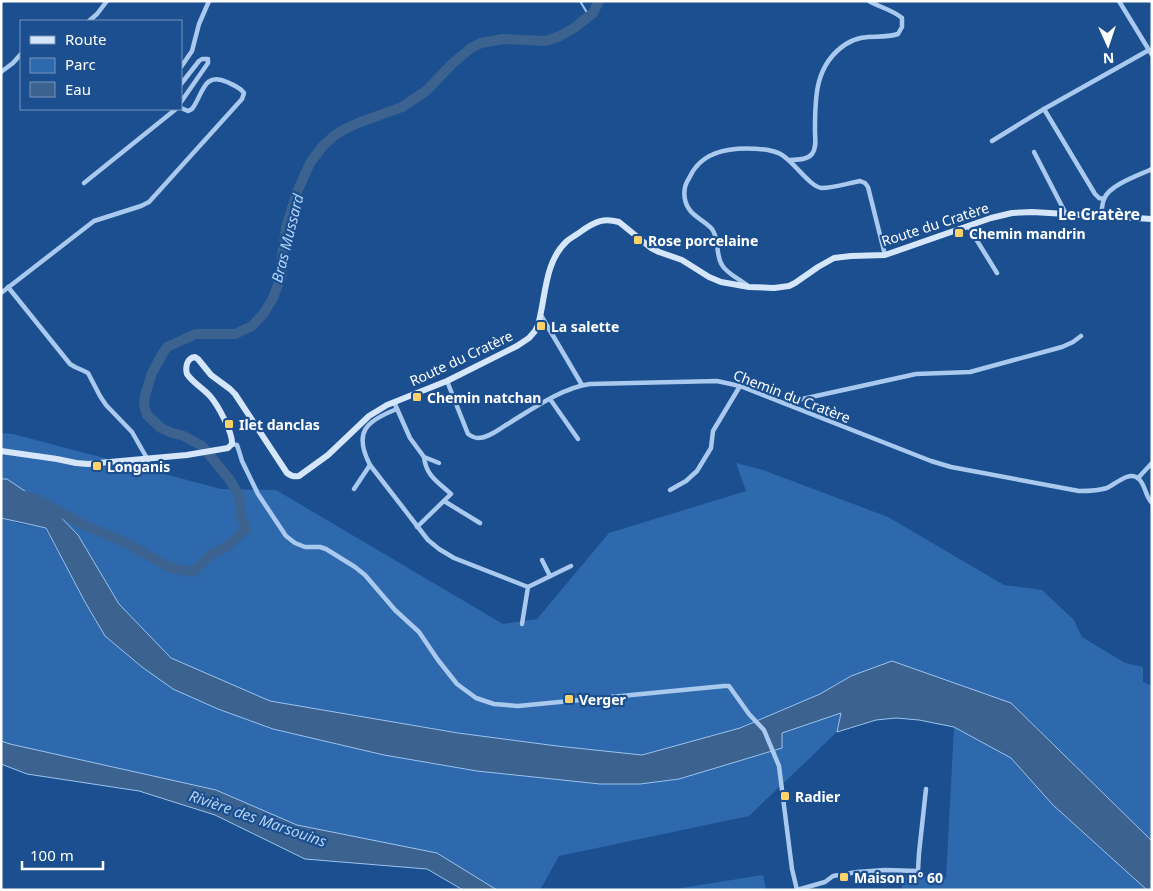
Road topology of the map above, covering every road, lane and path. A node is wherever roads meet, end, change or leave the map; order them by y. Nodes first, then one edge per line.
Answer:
1 (107, 1) edge
2 (209, 1) edge
3 (869, 1) edge
4 (1119, 1) edge
5 (90, 20) edge
6 (1149, 50) junction
7 (20, 55) edge
8 (1152, 56) edge
9 (182, 66) edge
10 (1, 72) edge
11 (182, 83) edge
12 (182, 101) edge
13 (182, 108) edge
14 (1044, 109) junction
15 (175, 110) edge
16 (992, 141) dead end
17 (1034, 152) dead end
18 (790, 160) junction
19 (1152, 169) edge
20 (84, 183) dead end
21 (1104, 199) junction
22 (1066, 214) junction
23 (1101, 215) junction
24 (1152, 219) edge
25 (968, 226) junction
26 (885, 255) junction
27 (997, 273) dead end
28 (8, 287) junction
29 (749, 287) junction
30 (1, 293) edge
31 (540, 316) junction
32 (1081, 336) dead end
33 (447, 381) junction
34 (582, 385) junction
35 (740, 386) junction
36 (550, 399) junction
37 (394, 402) junction
38 (783, 403) junction
39 (397, 409) junction
40 (578, 439) dead end
41 (232, 444) junction
42 (1, 451) edge
43 (424, 457) junction
44 (148, 460) junction
45 (439, 463) dead end
46 (1152, 463) edge
47 (370, 465) junction
48 (1138, 478) junction
49 (354, 488) dead end
50 (670, 490) dead end
51 (444, 501) junction
52 (1152, 503) edge
53 (480, 523) dead end
54 (417, 527) junction
55 (542, 560) dead end
56 (570, 566) dead end
57 (550, 576) junction
58 (528, 587) junction
59 (522, 624) dead end
60 (926, 789) dead end

1 - 5 street
2 - 9 street
3 - 18 street
4 - 6 street
6 - 8 street
6 - 14 street
7 - 10 street
11 - 12 street
13 - 28 street
14 - 16 street
14 - 21 street
15 - 20 street
17 - 22 street
18 - 26 street
18 - 29 street
19 - 21 street
21 - 23 street
22 - 23 street, Route du Cratère
22 - 25 street, Route du Cratère
23 - 24 street, Route du Cratère
25 - 26 street, Route du Cratère
25 - 27 street
26 - 29 street, Route du Cratère
28 - 30 street
28 - 44 street
29 - 31 street, Route du Cratère
31 - 33 street, Route du Cratère
31 - 34 street
32 - 38 street
33 - 36 street, Chemin du Cratère
33 - 37 street, Route du Cratère
34 - 35 street, Chemin du Cratère
34 - 36 street, Chemin du Cratère
35 - 38 street, Chemin du Cratère
35 - 50 street
36 - 40 street
37 - 39 street
37 - 41 street, Route du Cratère
38 - 48 street, Chemin du Cratère
39 - 43 street
39 - 47 street
41 - 44 street
41 - 60 street
42 - 44 street
43 - 45 street
43 - 51 street
46 - 48 street
47 - 49 street
47 - 54 street
48 - 52 street
51 - 53 street
51 - 54 street
54 - 58 street
55 - 57 street
56 - 57 street
57 - 58 street
58 - 59 street

